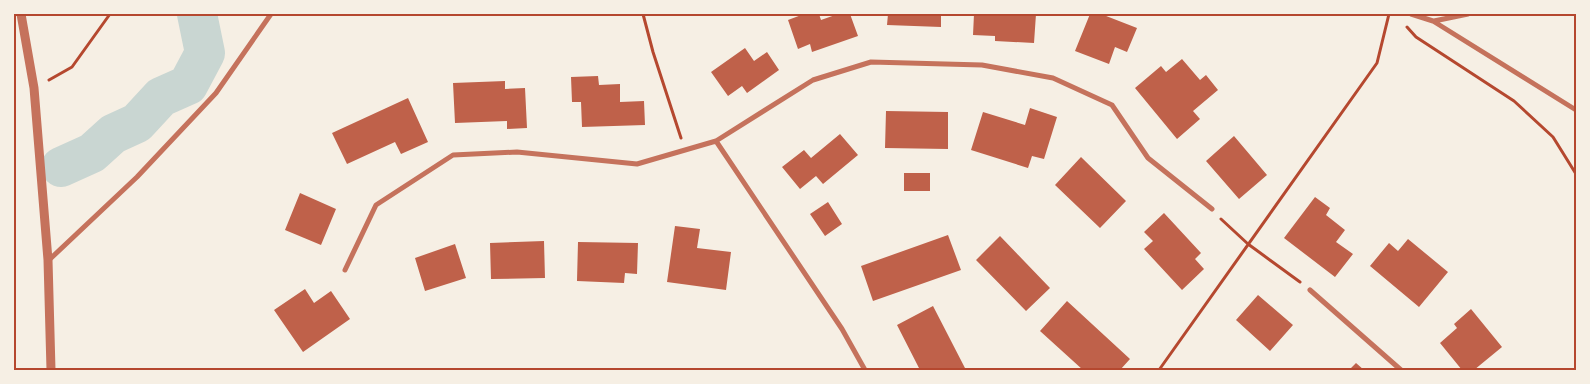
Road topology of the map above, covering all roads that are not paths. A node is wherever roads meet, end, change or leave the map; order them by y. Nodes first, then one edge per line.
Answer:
1 (21, 14) edge
2 (271, 14) edge
3 (1411, 14) edge
4 (1468, 14) edge
5 (1433, 21) junction
6 (1576, 110) edge
7 (716, 141) junction
8 (1212, 210) road end
9 (48, 260) junction
10 (345, 270) dead end
11 (1310, 290) road end
12 (51, 370) edge
13 (865, 370) edge
14 (1401, 370) edge

1 - 9 street
2 - 9 street
3 - 5 street
4 - 5 street
5 - 6 street
7 - 8 street
7 - 10 street
7 - 13 street
9 - 12 street
11 - 14 street

